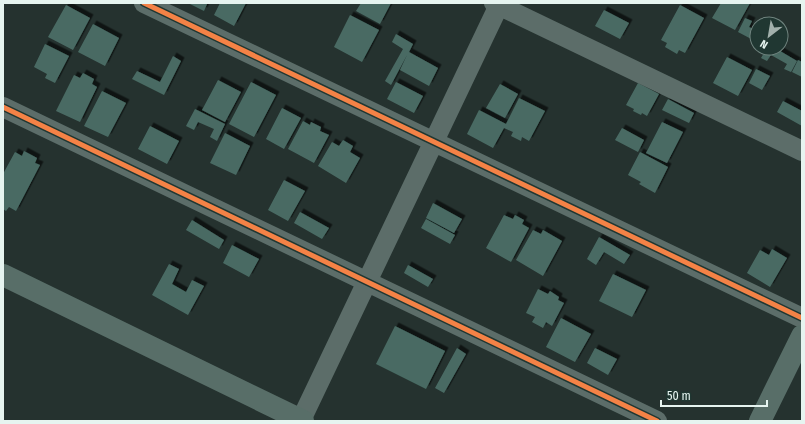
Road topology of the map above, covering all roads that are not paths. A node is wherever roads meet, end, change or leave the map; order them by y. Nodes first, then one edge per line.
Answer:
1 (144, 3) edge
2 (498, 4) edge
3 (3, 107) edge
4 (434, 142) junction
5 (802, 151) edge
6 (3, 275) edge
7 (367, 282) junction
8 (802, 318) edge
9 (802, 336) edge
10 (302, 421) edge
11 (657, 421) edge
12 (760, 421) edge

1 - 4 street
2 - 4 street
2 - 5 street
3 - 7 street
4 - 7 street
4 - 8 street
6 - 10 main road
7 - 10 street
7 - 11 street
9 - 12 main road

